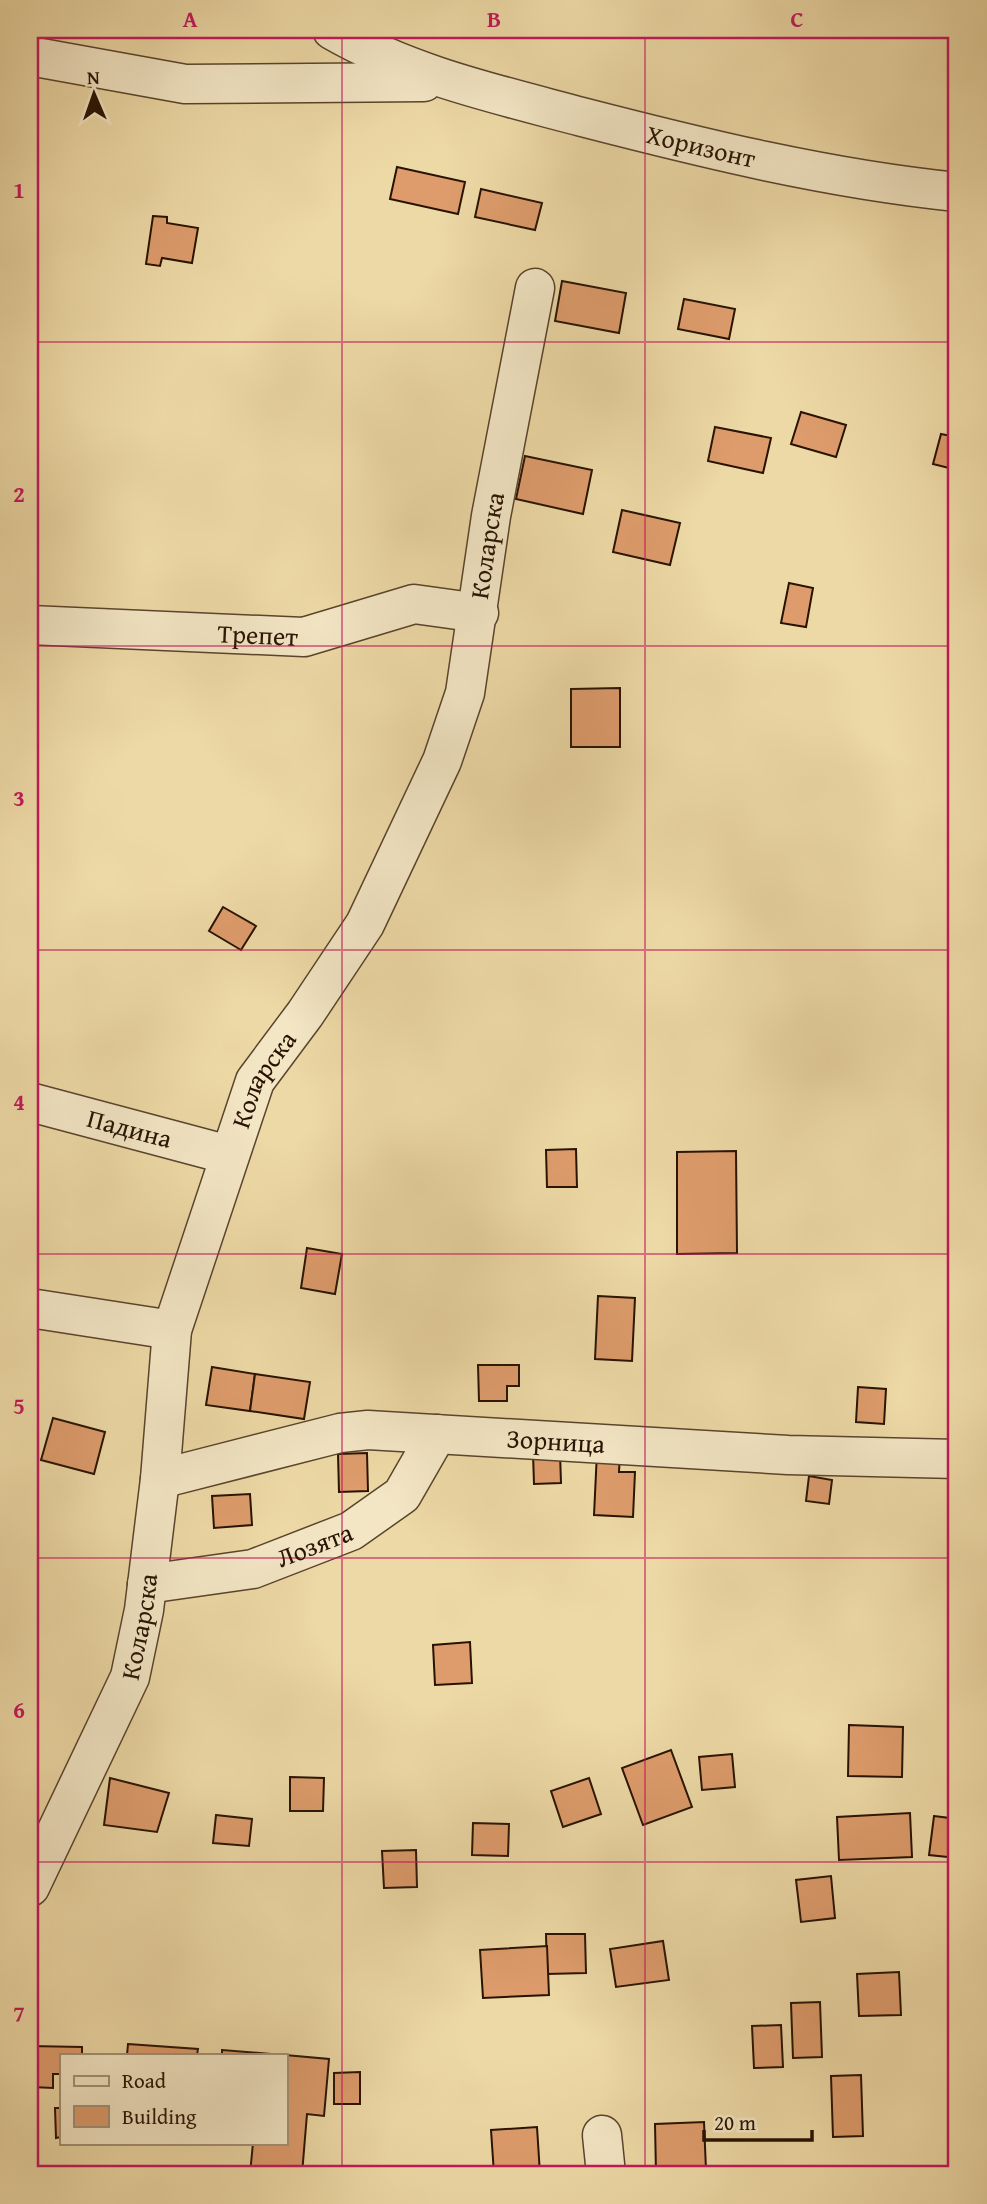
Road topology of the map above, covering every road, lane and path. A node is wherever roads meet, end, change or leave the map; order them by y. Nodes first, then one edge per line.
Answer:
1 (332, 30) edge
2 (30, 56) edge
3 (450, 82) junction
4 (957, 192) edge
5 (535, 288) dead end
6 (479, 613) junction
7 (30, 625) edge
8 (30, 1102) edge
9 (229, 1155) junction
10 (30, 1308) edge
11 (172, 1330) junction
12 (437, 1434) junction
13 (957, 1459) edge
14 (160, 1479) junction
15 (147, 1584) junction
16 (30, 1887) edge
17 (602, 2135) dead end
18 (606, 2174) edge

1 - 3 street, Хоризонт
2 - 3 street, Хоризонт
3 - 4 street, Хоризонт
5 - 6 street, Коларска
6 - 7 street, Трепет
6 - 9 street, Коларска
8 - 9 street, Падина
9 - 11 street, Коларска
10 - 11 street
11 - 14 street, Коларска
12 - 13 street, Зорница
12 - 14 street, Зорница
12 - 15 street, Лозята
14 - 15 street, Коларска
15 - 16 street, Коларска
17 - 18 street

